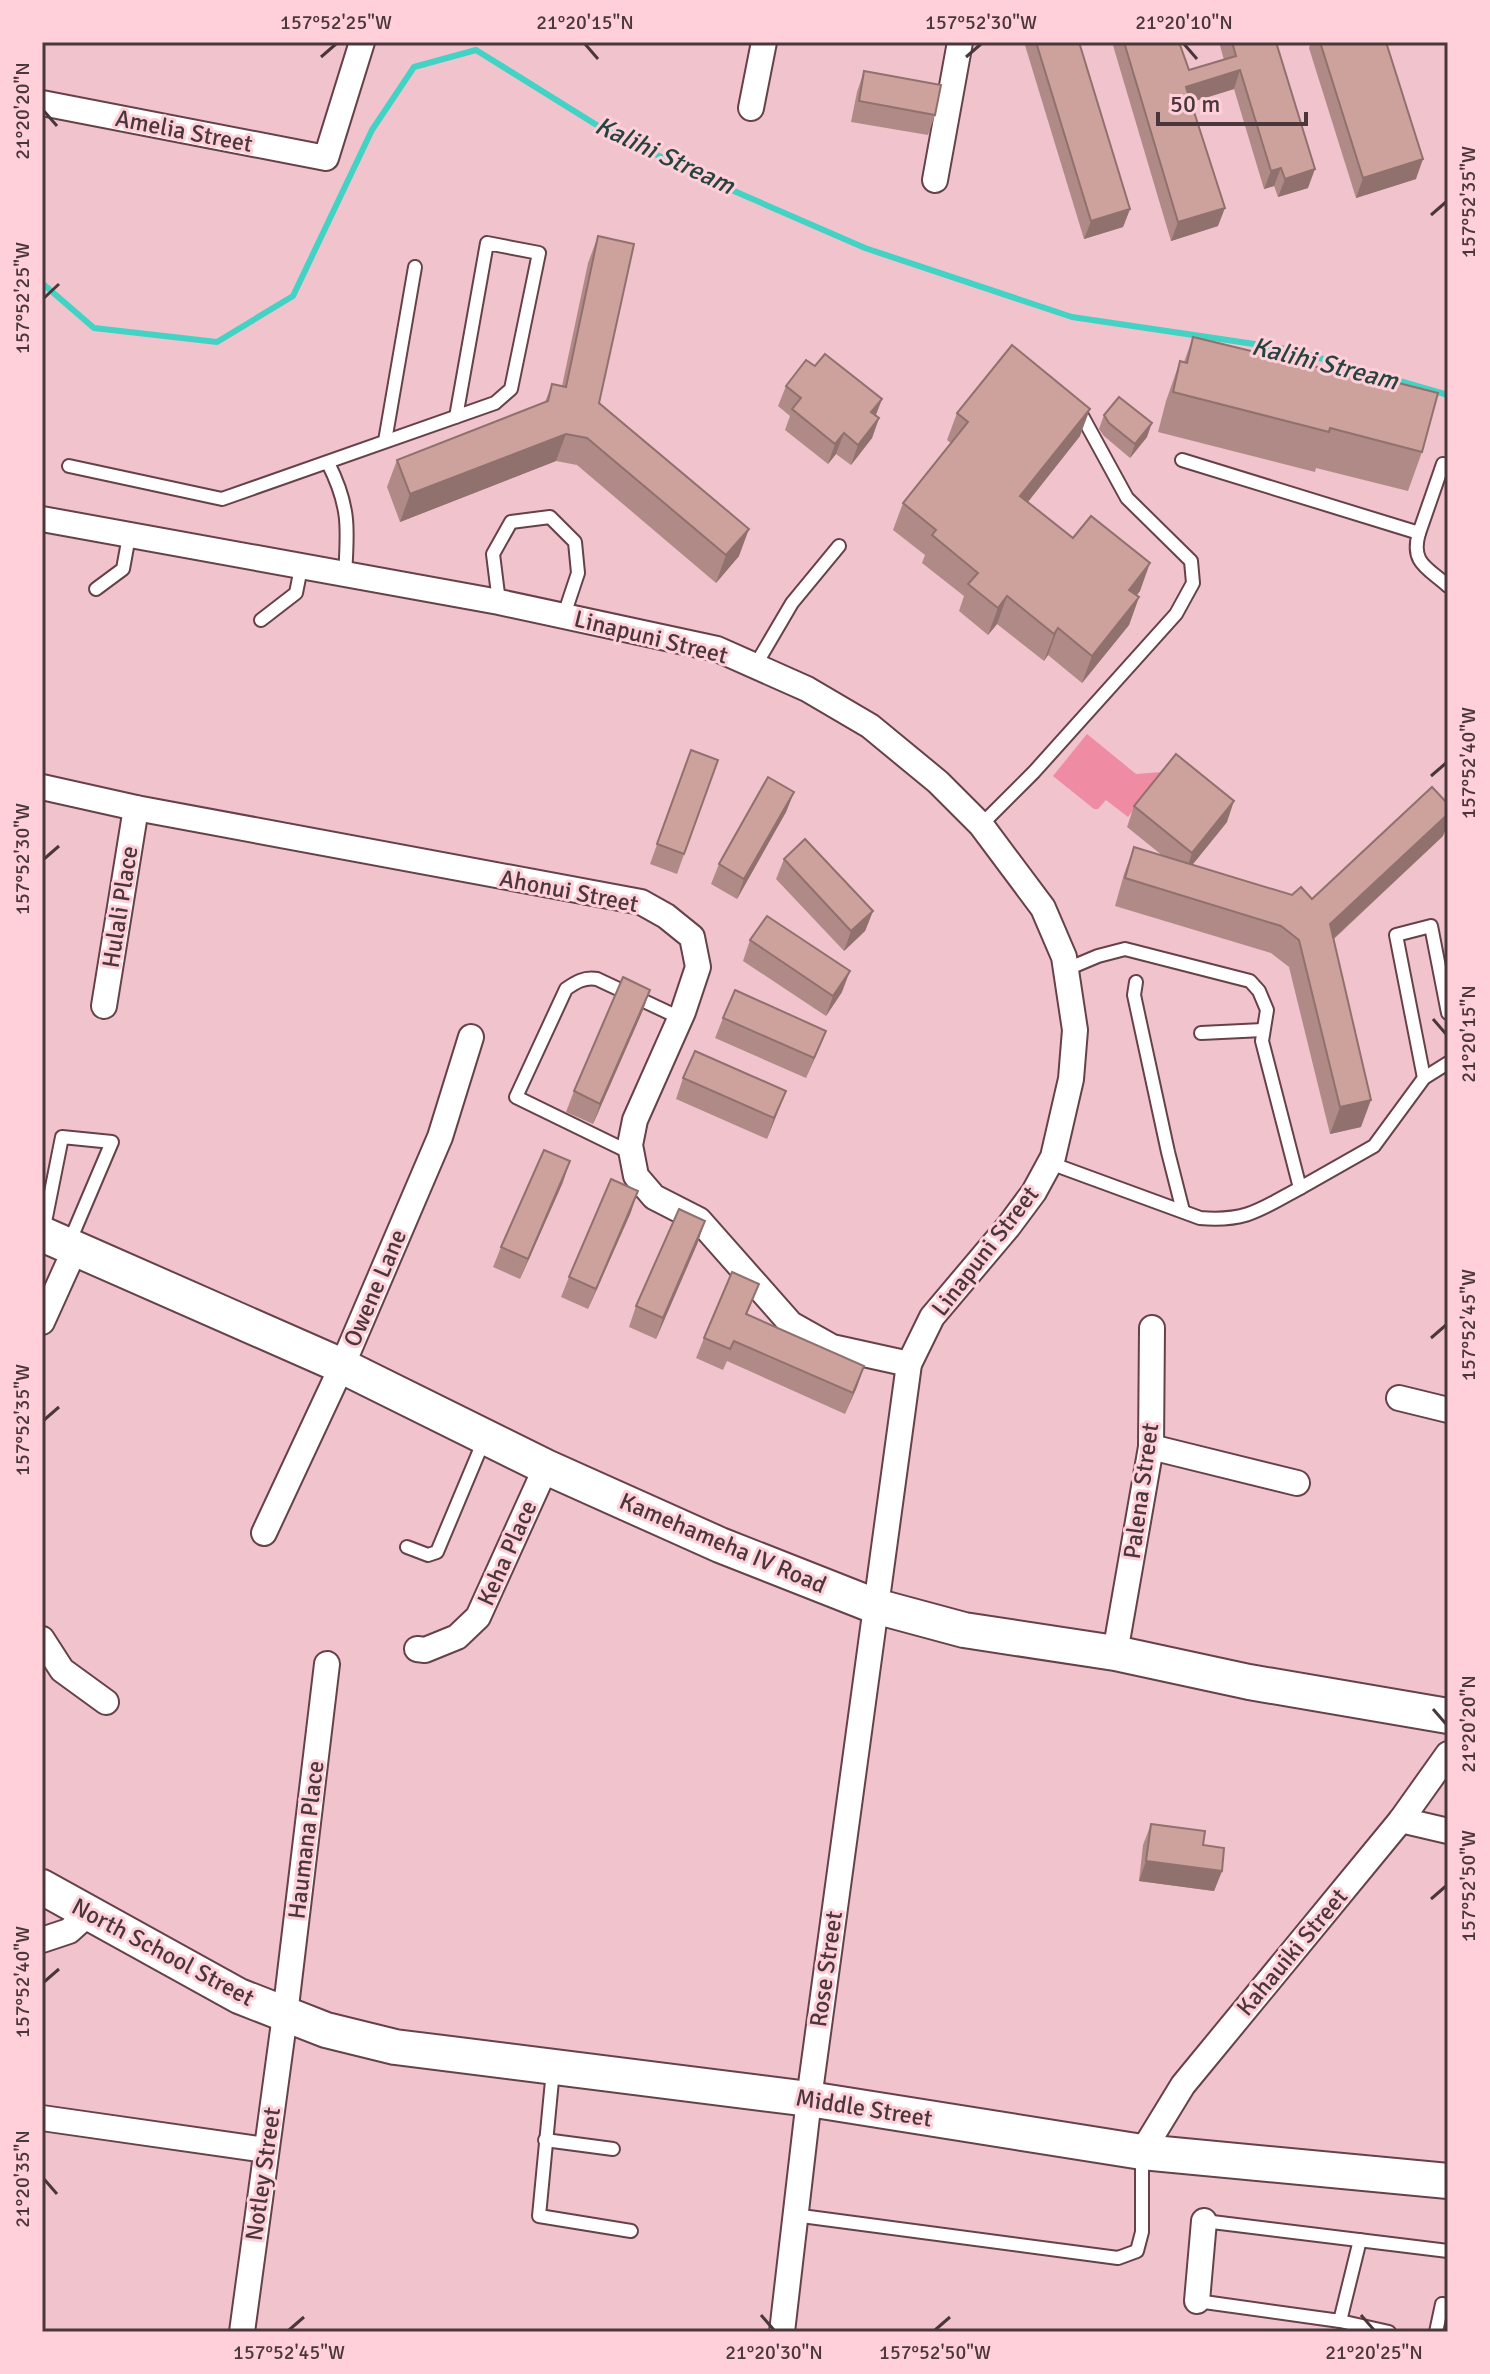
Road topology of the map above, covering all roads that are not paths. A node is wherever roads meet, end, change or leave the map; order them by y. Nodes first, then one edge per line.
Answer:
1 (362, 42) edge
2 (764, 42) edge
3 (960, 42) edge
4 (42, 103) edge
5 (751, 108) dead end
6 (935, 180) dead end
7 (415, 267) dead end
8 (1081, 414) edge
9 (456, 417) junction
10 (385, 441) junction
11 (1182, 460) dead end
12 (328, 463) junction
13 (1448, 465) edge
14 (69, 466) dead end
15 (42, 519) edge
16 (1419, 533) junction
17 (129, 536) junction
18 (839, 546) dead end
19 (301, 568) junction
20 (345, 575) junction
21 (1448, 586) edge
22 (96, 589) dead end
23 (499, 602) junction
24 (564, 615) junction
25 (261, 620) dead end
26 (755, 666) junction
27 (42, 787) edge
28 (136, 808) junction
29 (981, 825) junction
30 (1067, 969) junction
31 (1136, 982) dead end
32 (104, 1006) dead end
33 (1448, 1013) edge
34 (680, 1018) junction
35 (1263, 1030) junction
36 (1201, 1033) dead end
37 (471, 1037) dead end
38 (1448, 1063) edge
39 (1424, 1078) junction
40 (631, 1153) junction
41 (1050, 1163) junction
42 (1300, 1188) junction
43 (1183, 1211) junction
44 (57, 1241) edge
45 (42, 1322) edge
46 (1152, 1328) dead end
47 (909, 1364) junction
48 (342, 1366) junction
49 (1399, 1398) dead end
50 (1448, 1410) edge
51 (485, 1437) junction
52 (1151, 1447) junction
53 (546, 1467) junction
54 (1297, 1483) dead end
55 (264, 1533) dead end
56 (407, 1547) dead end
57 (875, 1606) junction
58 (42, 1639) edge
59 (417, 1649) dead end
60 (1115, 1653) junction
61 (327, 1664) dead end
62 (106, 1702) dead end
63 (1448, 1716) edge
64 (1448, 1754) edge
65 (1401, 1820) junction
66 (1448, 1831) edge
67 (42, 1887) edge
68 (89, 1913) junction
69 (42, 1940) edge
70 (285, 2015) junction
71 (553, 2066) junction
72 (809, 2099) junction
73 (42, 2118) edge
74 (545, 2140) junction
75 (613, 2149) dead end
76 (266, 2150) junction
77 (1142, 2152) junction
78 (1448, 2181) edge
79 (794, 2215) junction
80 (1204, 2221) joint
81 (631, 2231) dead end
82 (1360, 2240) junction
83 (1448, 2251) edge
84 (1197, 2301) joint
85 (1448, 2305) edge
86 (1340, 2321) junction
87 (242, 2332) edge
88 (782, 2332) edge
89 (1389, 2332) edge
90 (1436, 2332) edge

1 - 4 street, Amelia Street
2 - 5 street
3 - 6 street
7 - 10 lane
8 - 29 lane
9 - 9 lane
9 - 10 lane
10 - 12 lane
11 - 16 lane
12 - 14 lane
12 - 20 lane
13 - 16 lane
15 - 17 street, Linapuni Street
16 - 21 lane
17 - 19 street, Linapuni Street
17 - 22 lane
18 - 26 lane
19 - 20 street, Linapuni Street
19 - 25 lane
20 - 23 street, Linapuni Street
23 - 24 street, Linapuni Street
23 - 24 lane
24 - 26 street, Linapuni Street
26 - 29 street, Linapuni Street
27 - 28 street, Ahonui Street
28 - 32 street, Hulali Place
28 - 34 street, Ahonui Street
29 - 30 street, Linapuni Street
30 - 35 lane
30 - 41 street, Linapuni Street
31 - 43 lane
33 - 39 lane
34 - 40 street, Ahonui Street
34 - 40 lane
35 - 36 lane
35 - 42 lane
37 - 48 street, Owene Lane
38 - 39 lane
39 - 42 lane
40 - 47 street
41 - 43 lane
41 - 47 street, Linapuni Street
42 - 43 lane
44 - 44 lane
44 - 45 street
44 - 48 street, Kamehameha IV Road
46 - 52 street, Palena Street
47 - 57 street, Linapuni Street
48 - 51 street, Kamehameha IV Road
48 - 55 street, Owene Lane
49 - 50 street
51 - 53 street, Kamehameha IV Road
51 - 56 lane
52 - 54 street
52 - 60 street, Palena Street
53 - 57 street, Kamehameha IV Road
53 - 59 street, Keha Place
57 - 60 street, Kamehameha IV Road
57 - 72 street, Rose Street
58 - 62 street
60 - 63 street, Kamehameha IV Road
61 - 70 street, Haumana Place
64 - 65 street, Kahauiki Street
65 - 66 street
65 - 77 street, Kahauiki Street
67 - 68 street, North School Street
68 - 69 street
68 - 70 street, North School Street
70 - 71 street, Middle Street
70 - 76 street, Notley Street
71 - 72 street, Middle Street
71 - 74 lane
72 - 77 street, Middle Street
72 - 79 street, Rose Street
73 - 76 street
74 - 75 lane
74 - 81 lane
76 - 87 street, Notley Street
77 - 78 street, Middle Street
77 - 79 lane
79 - 88 street, Rose Street
80 - 82 lane
80 - 84 street
82 - 83 lane
82 - 86 lane
84 - 86 lane
85 - 90 lane
86 - 89 lane

